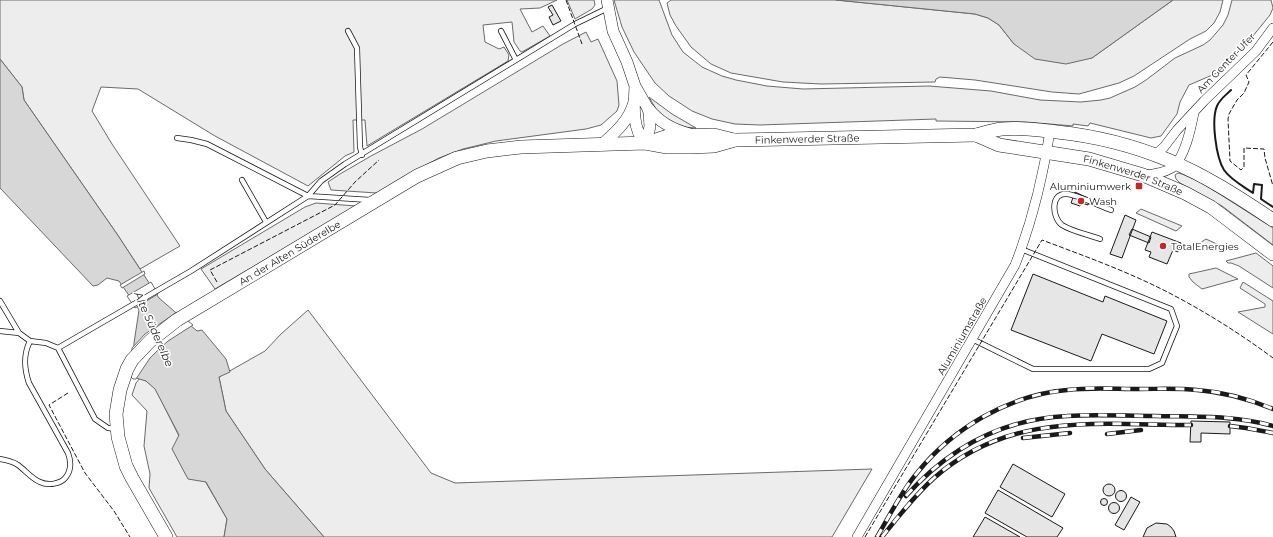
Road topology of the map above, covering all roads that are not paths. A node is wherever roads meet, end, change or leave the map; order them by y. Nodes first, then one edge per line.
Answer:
1 (607, 4) edge
2 (1273, 28) edge
3 (348, 31) dead end
4 (501, 31) dead end
5 (516, 60) junction
6 (635, 86) junction
7 (635, 98) junction
8 (647, 107) junction
9 (1194, 113) junction
10 (1050, 131) junction
11 (692, 135) junction
12 (976, 135) junction
13 (177, 138) dead end
14 (735, 140) junction
15 (645, 143) junction
16 (601, 145) junction
17 (1046, 152) junction
18 (1152, 153) junction
19 (362, 155) junction
20 (1176, 163) junction
21 (1143, 175) junction
22 (242, 180) dead end
23 (308, 196) junction
24 (377, 200) junction
25 (1111, 210) dead end
26 (1273, 220) edge
27 (266, 222) junction
28 (1100, 239) dead end
29 (1021, 250) junction
30 (1273, 254) edge
31 (0, 301) edge
32 (0, 332) edge
33 (19, 333) junction
34 (972, 339) junction
35 (30, 341) junction
36 (58, 348) junction
37 (117, 429) junction
38 (0, 459) edge
39 (166, 537) edge
40 (857, 537) edge

1 - 5 lane
1 - 6 street
2 - 9 street, Am Genter Ufer
3 - 19 lane
4 - 5 lane
5 - 19 lane
6 - 7 street
6 - 8 street
7 - 15 street
7 - 16 street
8 - 11 street
8 - 15 street
9 - 18 street, Am Genter Ufer
9 - 20 street
10 - 12 main road, Finkenwerder Straße
10 - 17 street, Aluminiumstraße
10 - 18 main road, Finkenwerder Straße
11 - 14 main road, Finkenwerder Straße
11 - 15 main road, Finkenwerder Straße
12 - 14 main road, Finkenwerder Straße
12 - 17 main road, Finkenwerder Straße
13 - 23 lane
14 - 15 main road, Finkenwerder Straße
15 - 16 main road, An der Alten Süderelbe
16 - 24 main road, An der Alten Süderelbe
17 - 21 main road, Finkenwerder Straße
17 - 29 street, Aluminiumstraße
18 - 20 main road, Finkenwerder Straße
19 - 23 lane
20 - 21 street
20 - 26 main road, Finkenwerder Straße
21 - 30 main road, Finkenwerder Straße
22 - 27 lane
23 - 24 lane
23 - 27 lane
24 - 37 main road, An der Alten Süderelbe
25 - 28 lane
27 - 36 lane
29 - 34 street, Aluminiumstraße
29 - 34 lane
31 - 33 lane
32 - 33 lane
33 - 35 lane
34 - 40 street, Aluminiumstraße
35 - 36 lane
35 - 38 lane
36 - 37 lane
37 - 39 main road, An der Alten Süderelbe

